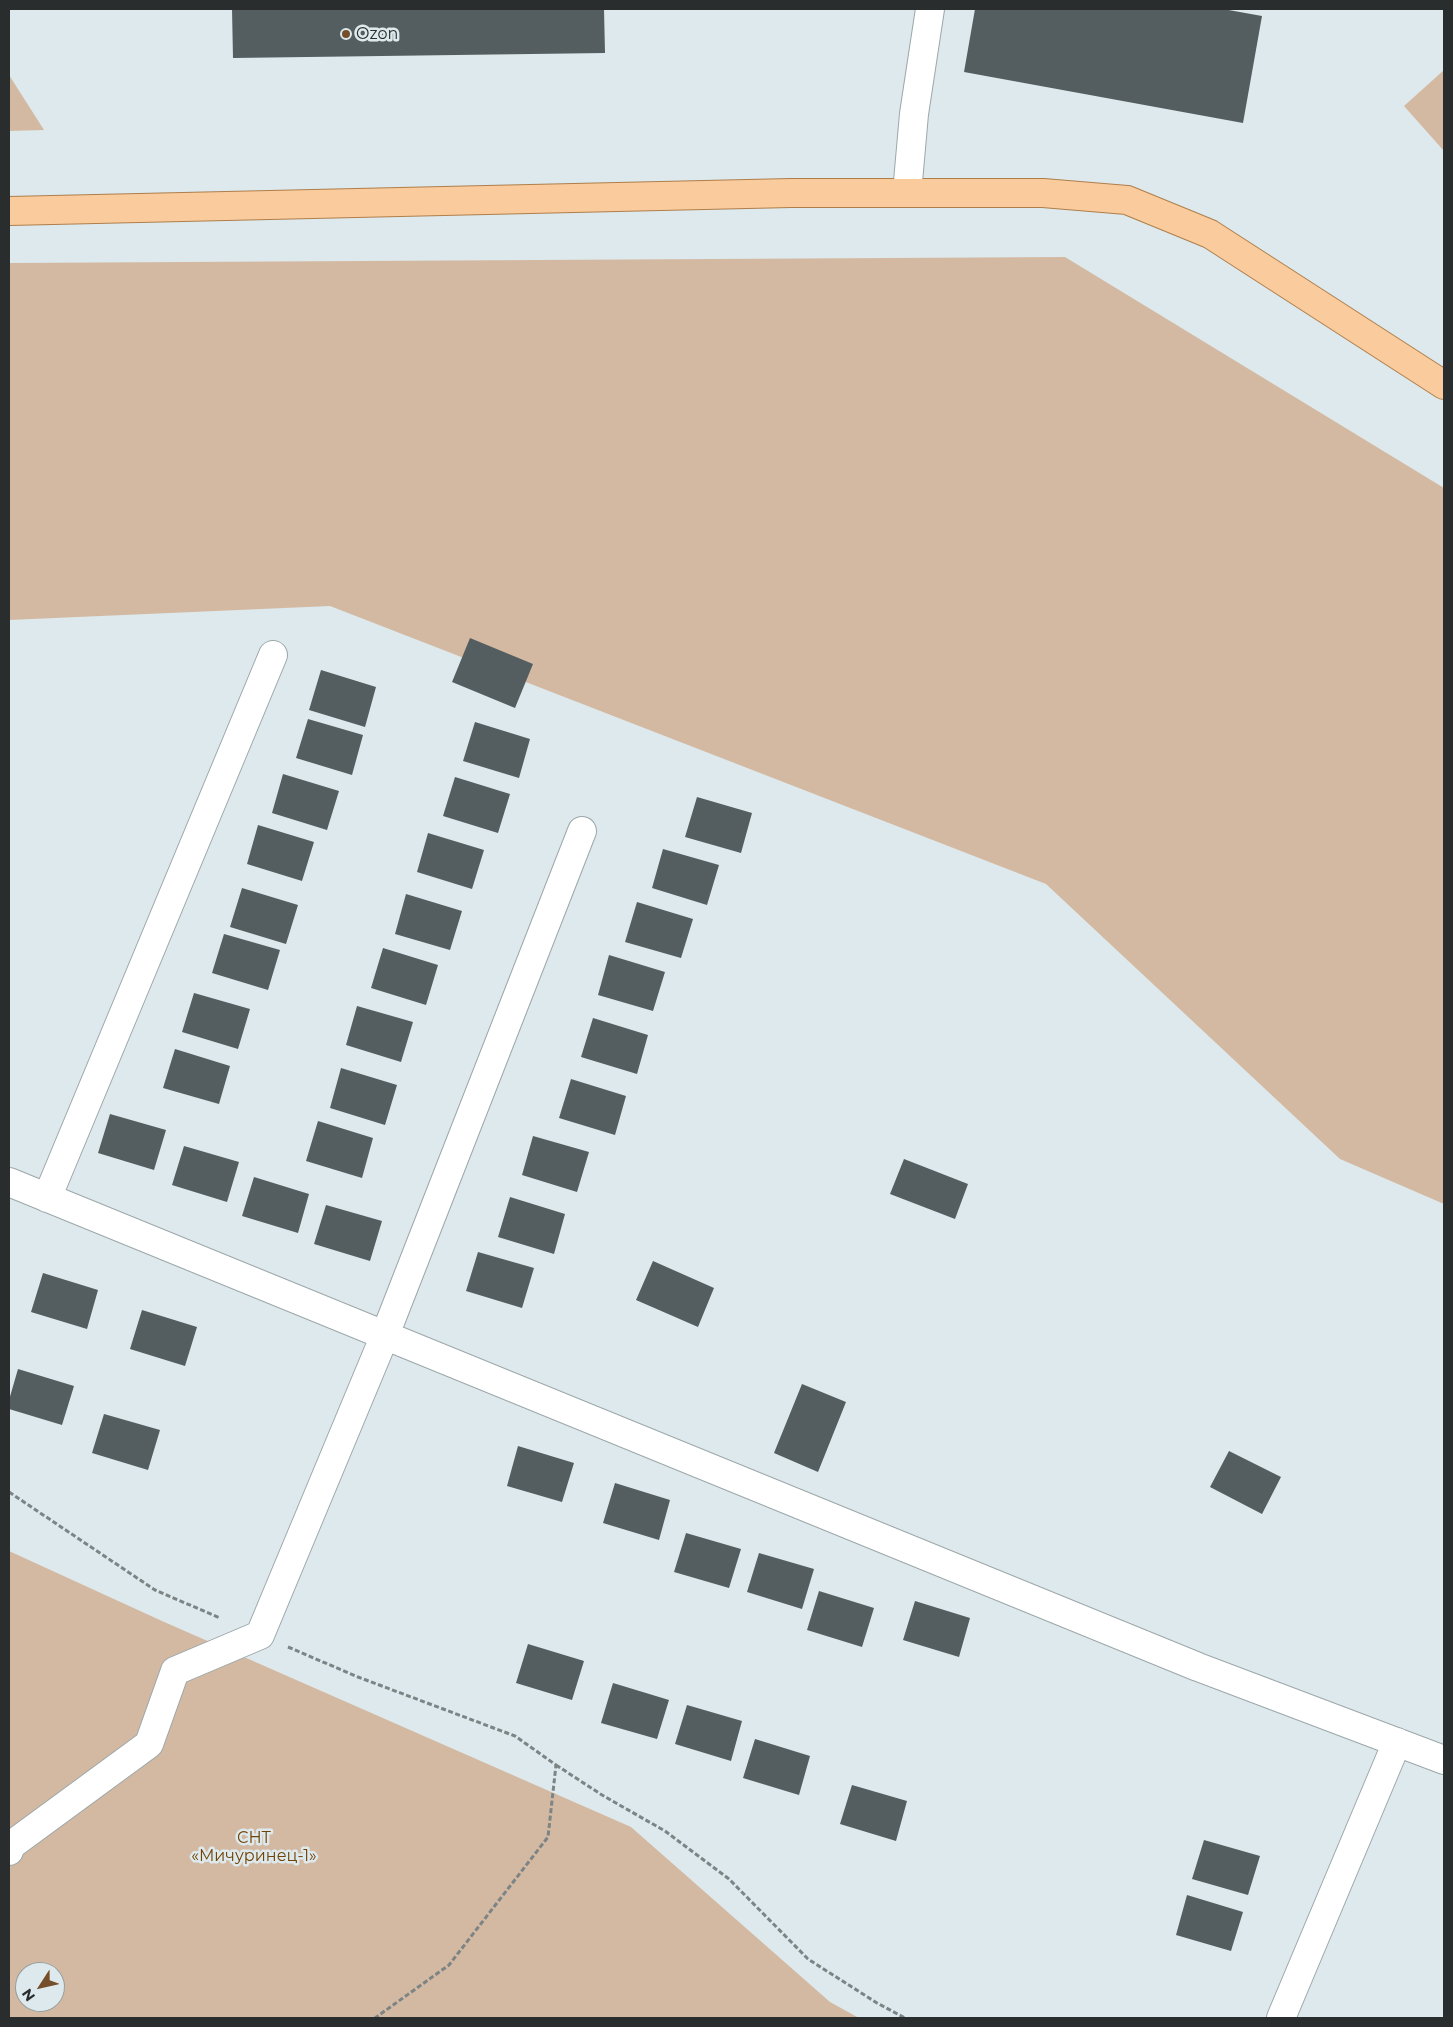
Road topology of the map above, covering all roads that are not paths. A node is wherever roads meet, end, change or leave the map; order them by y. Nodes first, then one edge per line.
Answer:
1 (930, 9) edge
2 (907, 193) junction
3 (9, 211) edge
4 (1444, 385) edge
5 (274, 655) dead end
6 (582, 831) dead end
7 (9, 1182) edge
8 (47, 1198) junction
9 (385, 1335) junction
10 (1397, 1742) junction
11 (1444, 1760) edge
12 (9, 1851) edge
13 (1281, 2018) edge

1 - 2 lane
2 - 3 main road
2 - 4 main road
5 - 8 lane
6 - 9 lane
7 - 8 lane
8 - 9 lane
9 - 10 lane
9 - 12 lane
10 - 11 lane
10 - 13 lane

